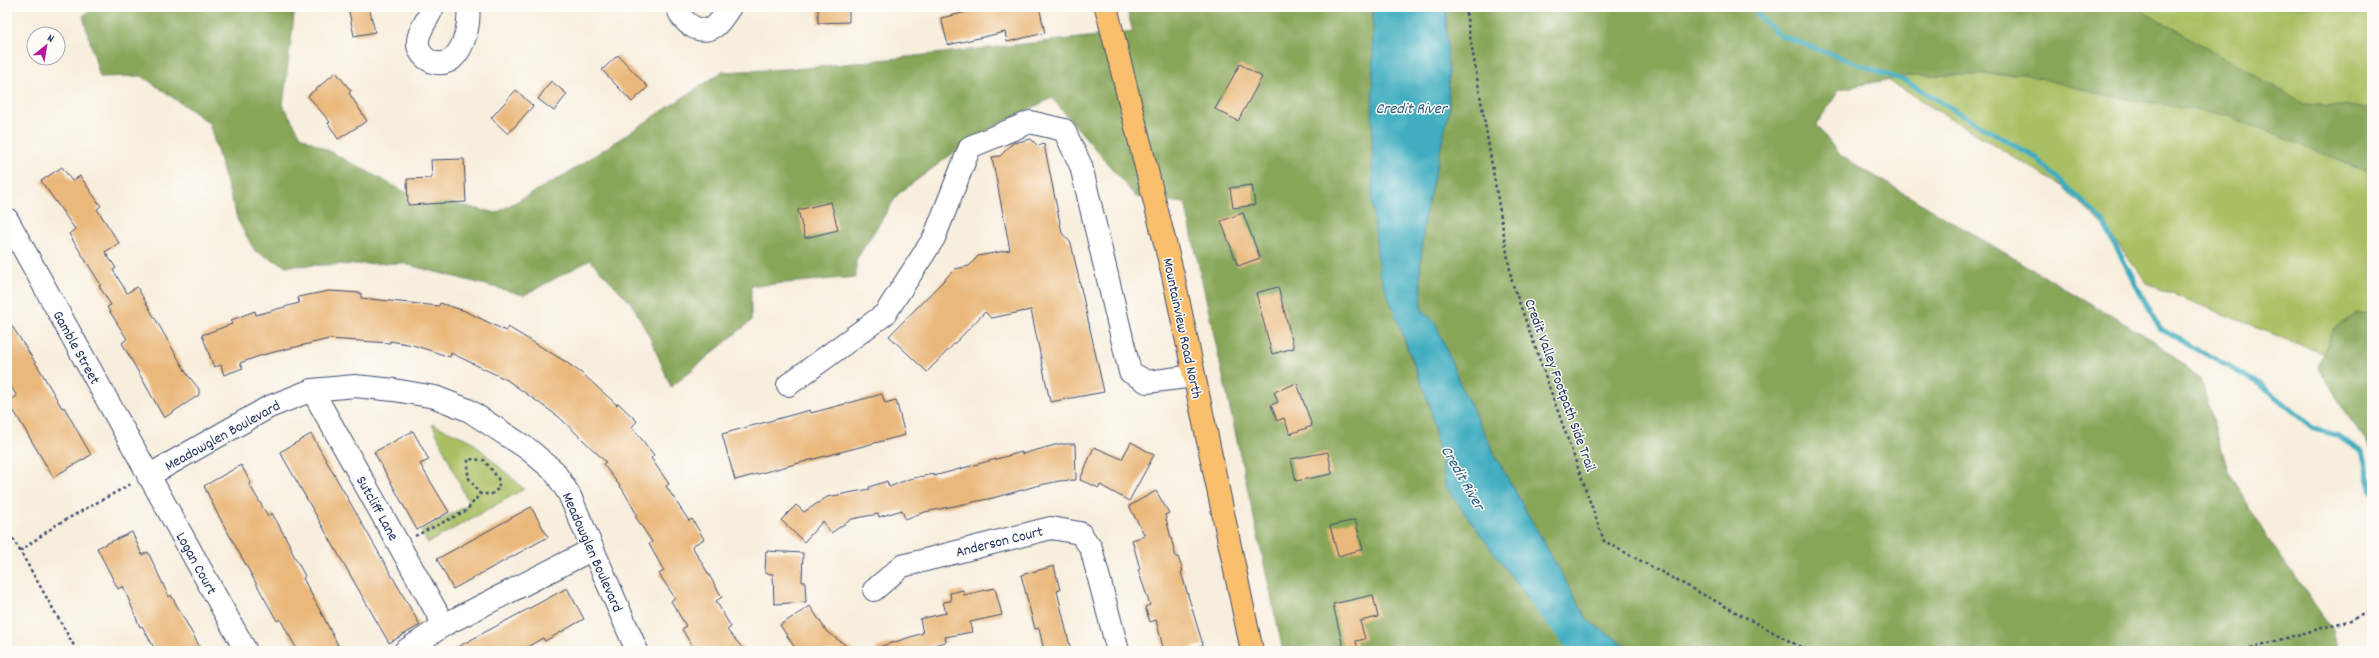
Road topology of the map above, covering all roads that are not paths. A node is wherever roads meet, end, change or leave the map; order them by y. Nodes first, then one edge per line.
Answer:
1 (433, 7) edge
2 (468, 7) edge
3 (678, 7) edge
4 (730, 7) edge
5 (1106, 7) edge
6 (7, 219) edge
7 (1194, 376) junction
8 (788, 385) dead end
9 (312, 390) junction
10 (148, 476) junction
11 (593, 549) junction
12 (874, 590) dead end
13 (444, 625) junction
14 (246, 651) edge
15 (405, 651) edge
16 (637, 651) edge
17 (1118, 651) edge
18 (1252, 651) edge

1 - 2 street
3 - 4 street
5 - 7 main road, Mountainview Road North
6 - 10 street, Gamble Street
7 - 8 street
7 - 18 main road, Mountainview Road North
9 - 10 street, Meadowglen Boulevard
9 - 11 street, Meadowglen Boulevard
9 - 13 street, Sutcliff Lane
10 - 14 street, Logan Court
11 - 13 street
11 - 16 street, Meadowglen Boulevard
12 - 17 street, Anderson Court
13 - 15 street

